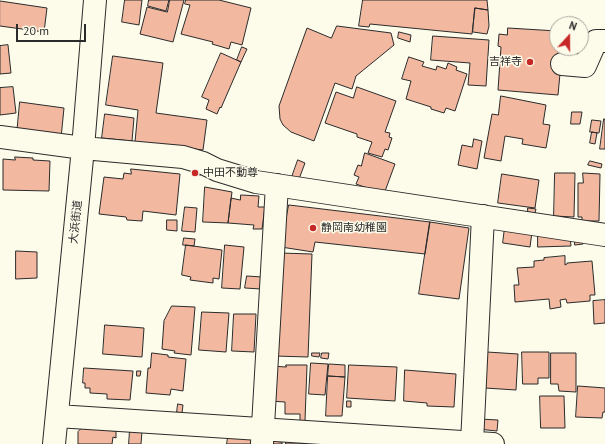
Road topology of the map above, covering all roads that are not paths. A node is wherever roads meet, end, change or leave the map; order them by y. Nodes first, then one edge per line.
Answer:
1 (95, 0) edge
2 (605, 41) edge
3 (562, 64) dead end
4 (0, 137) edge
5 (83, 148) junction
6 (277, 185) junction
7 (483, 216) junction
8 (605, 234) edge
9 (57, 416) junction
10 (263, 437) edge
11 (54, 444) edge
12 (482, 444) edge

1 - 5 street, 大浜街道
2 - 3 street
4 - 5 street
5 - 6 street
5 - 9 street, 大浜街道
6 - 7 street
6 - 10 street
7 - 8 street
7 - 12 street
9 - 10 street
9 - 11 street, 大浜街道
10 - 12 street

